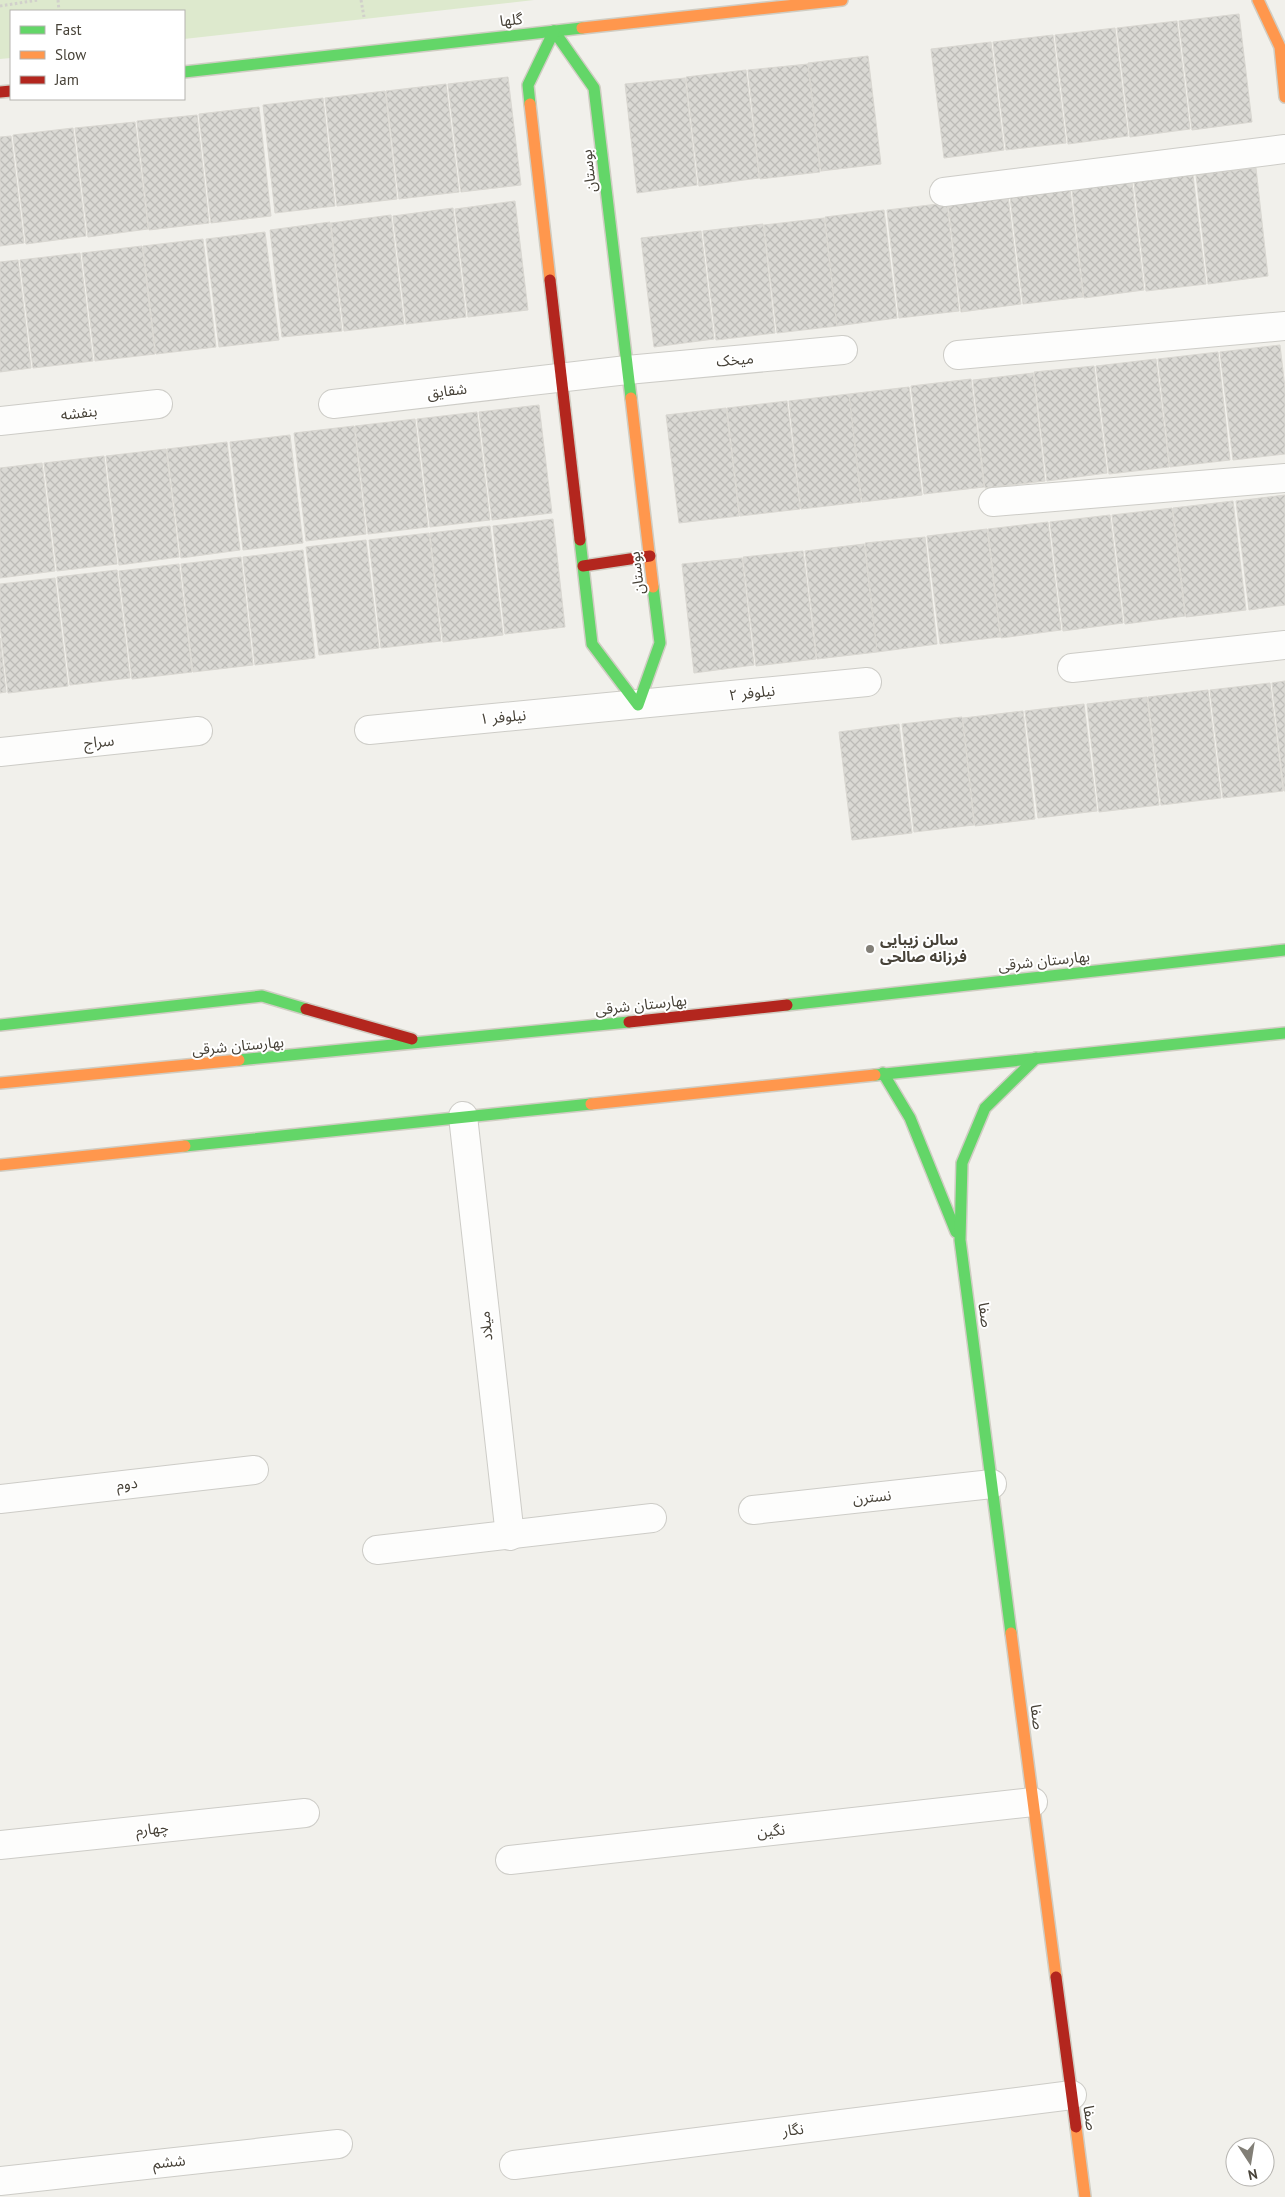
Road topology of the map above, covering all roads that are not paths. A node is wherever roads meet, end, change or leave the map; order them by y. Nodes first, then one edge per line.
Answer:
1 (718, 0) edge
2 (842, 0) edge
3 (1258, 0) edge
4 (720, 13) junction
5 (554, 31) junction
6 (185, 72) edge
7 (1285, 97) edge
8 (1285, 149) edge
9 (944, 192) dead end
10 (1285, 326) edge
11 (843, 350) dead end
12 (958, 355) dead end
13 (627, 370) junction
14 (561, 377) junction
15 (158, 404) dead end
16 (333, 404) dead end
17 (0, 421) edge
18 (1285, 478) edge
19 (994, 502) dead end
20 (650, 556) junction
21 (583, 566) junction
22 (1285, 645) edge
23 (1072, 668) dead end
24 (867, 682) dead end
25 (638, 705) junction
26 (368, 730) dead end
27 (198, 732) dead end
28 (0, 752) edge
29 (1285, 950) edge
30 (0, 1025) edge
31 (1285, 1033) edge
32 (425, 1043) junction
33 (1036, 1058) junction
34 (883, 1073) junction
35 (0, 1083) edge
36 (463, 1116) junction
37 (0, 1165) edge
38 (960, 1240) junction
39 (254, 1470) dead end
40 (992, 1484) junction
41 (0, 1498) edge
42 (753, 1510) dead end
43 (652, 1518) dead end
44 (510, 1536) junction
45 (377, 1550) dead end
46 (1033, 1802) junction
47 (305, 1813) dead end
48 (0, 1845) edge
49 (510, 1860) dead end
50 (1072, 2095) junction
51 (338, 2144) dead end
52 (514, 2165) dead end
53 (0, 2181) edge
54 (1085, 2197) edge

1 - 4 street
2 - 4 street, گلها
3 - 7 street
4 - 5 street, گلها
5 - 6 street, گلها
5 - 13 street, بوستان
5 - 14 street
8 - 9 street
10 - 12 street
11 - 13 street, میخک
13 - 14 street, میخک
13 - 20 street, بوستان
14 - 16 street, شقایق
14 - 21 street
15 - 17 street, بنفشه
18 - 19 street
20 - 21 street
20 - 25 street, بوستان
21 - 25 street
22 - 23 street
24 - 25 street, نیلوفر ۲
25 - 26 street, نیلوفر ۱
27 - 28 street, سراج
29 - 32 street, بهارستان شرقی
30 - 32 street
31 - 33 street
32 - 35 street, بهارستان شرقی
33 - 34 street
33 - 38 street
34 - 36 street
34 - 38 street
36 - 37 street
36 - 44 street, میلاد
38 - 40 street, صفا
39 - 41 street, دوم
40 - 42 street, نسترن
40 - 46 street, صفا
43 - 44 street
44 - 45 street
46 - 49 street, نگین
46 - 50 street, صفا
47 - 48 street, چهارم
50 - 52 street, نگار
50 - 54 street, صفا
51 - 53 street, ششم

